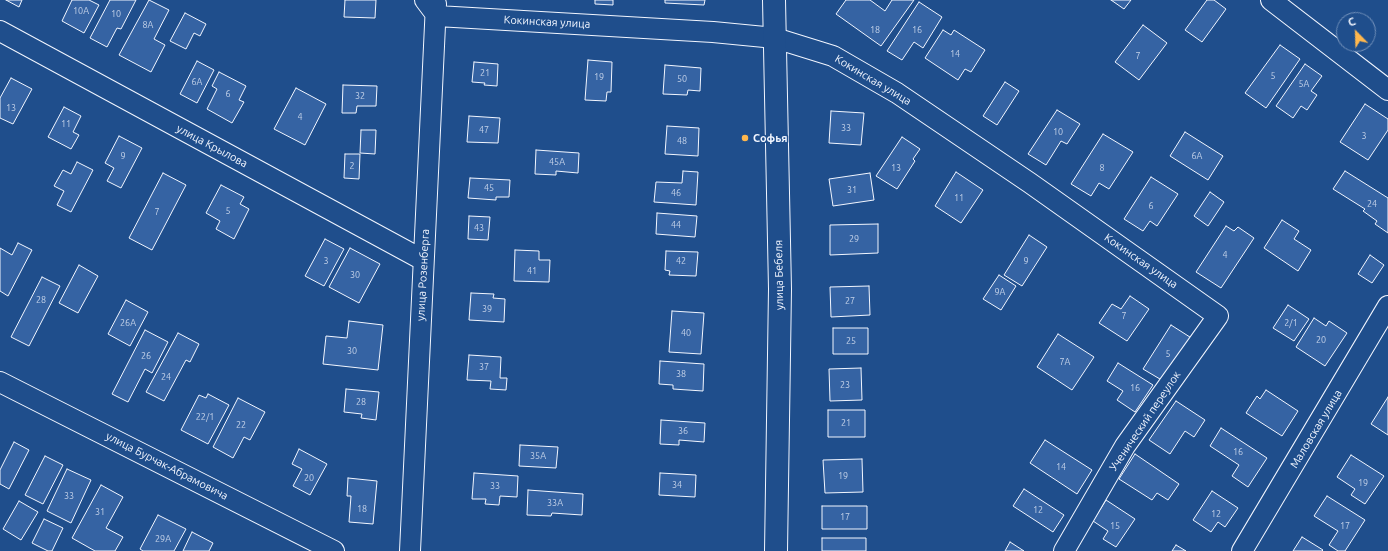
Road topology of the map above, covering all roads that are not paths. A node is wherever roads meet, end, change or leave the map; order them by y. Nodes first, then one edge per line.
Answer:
1 (425, 0) edge
2 (774, 0) edge
3 (1271, 0) edge
4 (436, 8) edge
5 (0, 31) edge
6 (775, 38) junction
7 (1388, 90) edge
8 (423, 260) junction
9 (1388, 306) edge
10 (1218, 316) joint
11 (0, 382) edge
12 (334, 551) edge
13 (410, 551) edge
14 (776, 551) edge
15 (1064, 551) edge
16 (1242, 551) edge

1 - 4 street
2 - 6 street, улица Бебеля
3 - 7 street
4 - 6 street, Кокинская улица
4 - 8 street, улица Розенберга
5 - 8 street, улица Крылова
6 - 10 street, Кокинская улица
6 - 14 street, улица Бебеля
8 - 13 street, улица Розенберга
9 - 16 street, Маловская улица
10 - 15 street, Ученический переулок
11 - 12 street, улица Бурчак-Абрамовича

